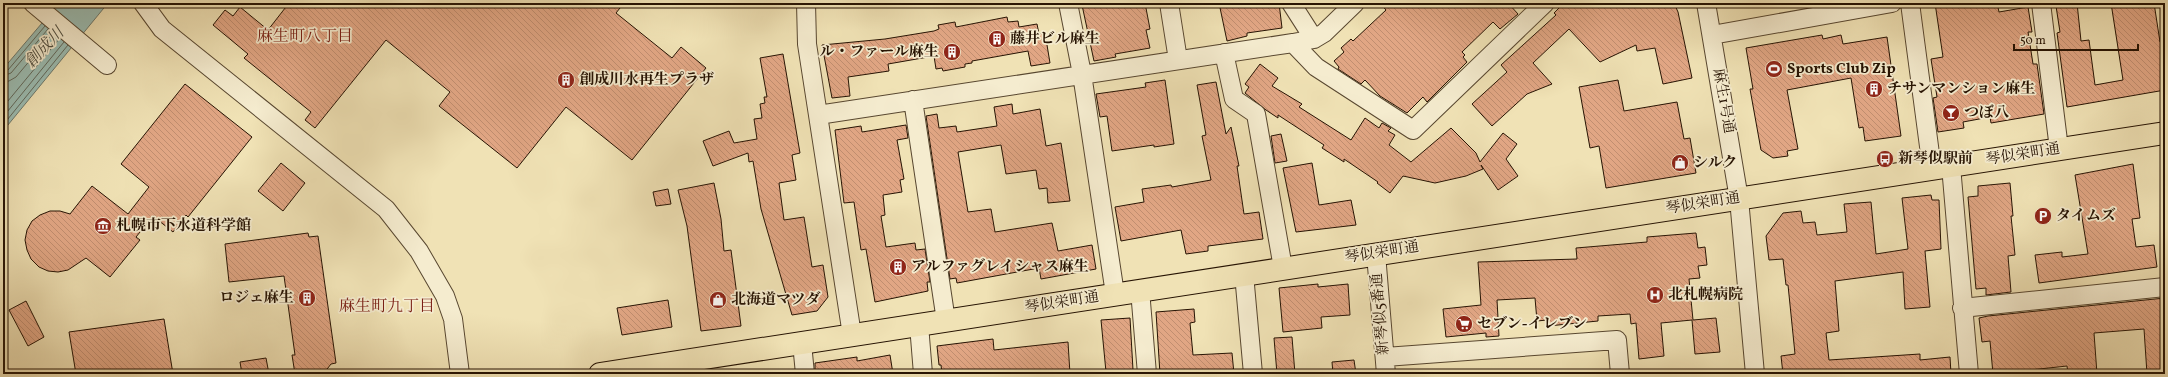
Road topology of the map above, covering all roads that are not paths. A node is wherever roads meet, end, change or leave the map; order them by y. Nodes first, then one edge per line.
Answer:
1 (143, 3) edge
2 (806, 3) edge
3 (1169, 3) edge
4 (1291, 3) edge
5 (1355, 3) edge
6 (1706, 3) edge
7 (1892, 3) edge
8 (1910, 3) edge
9 (2041, 3) edge
10 (1543, 4) edge
11 (1068, 5) edge
12 (39, 8) edge
13 (1712, 35) junction
14 (1314, 39) junction
15 (1292, 43) junction
16 (1224, 54) junction
17 (1178, 60) junction
18 (107, 65) dead end
19 (1082, 74) junction
20 (913, 100) junction
21 (818, 115) junction
22 (2165, 133) edge
23 (2059, 149) junction
24 (1942, 167) junction
25 (1739, 199) junction
26 (1376, 254) junction
27 (1283, 268) junction
28 (1244, 274) junction
29 (2165, 287) edge
30 (1140, 290) junction
31 (1115, 294) junction
32 (1962, 308) junction
33 (946, 321) junction
34 (919, 325) junction
35 (852, 335) junction
36 (802, 343) junction
37 (1385, 365) edge
38 (693, 367) edge
39 (460, 374) edge
40 (600, 374) edge
41 (805, 374) edge
42 (923, 374) edge
43 (1147, 374) edge
44 (1253, 374) edge
45 (1620, 374) edge
46 (1755, 374) edge
47 (1969, 374) edge

1 - 39 street
2 - 21 street
3 - 17 street
4 - 14 street
5 - 14 street
6 - 13 street, 麻生1号通
7 - 13 street
8 - 24 street
9 - 23 street
10 - 15 street
11 - 19 street
12 - 18 street
13 - 25 street, 麻生1号通
14 - 15 street
15 - 16 street
16 - 17 street
16 - 27 street
17 - 19 street
19 - 20 street
19 - 31 street
20 - 21 street
20 - 33 street
21 - 35 street
22 - 23 main road, 琴似栄町通
23 - 24 main road, 琴似栄町通
24 - 25 main road, 琴似栄町通
24 - 32 street
25 - 26 main road, 琴似栄町通
25 - 46 street, 麻生1号通
26 - 27 main road, 琴似栄町通
26 - 37 street, 新琴似5番通
27 - 28 main road, 琴似栄町通
28 - 30 main road, 琴似栄町通
28 - 44 street
29 - 32 street
30 - 31 main road, 琴似栄町通
30 - 43 street
31 - 33 main road, 琴似栄町通
32 - 47 street
33 - 34 main road, 琴似栄町通
34 - 35 main road, 琴似栄町通
34 - 42 street
35 - 36 main road, 琴似栄町通
36 - 38 main road, 琴似栄町通
36 - 41 street
37 - 45 street
38 - 40 main road, 琴似栄町通

